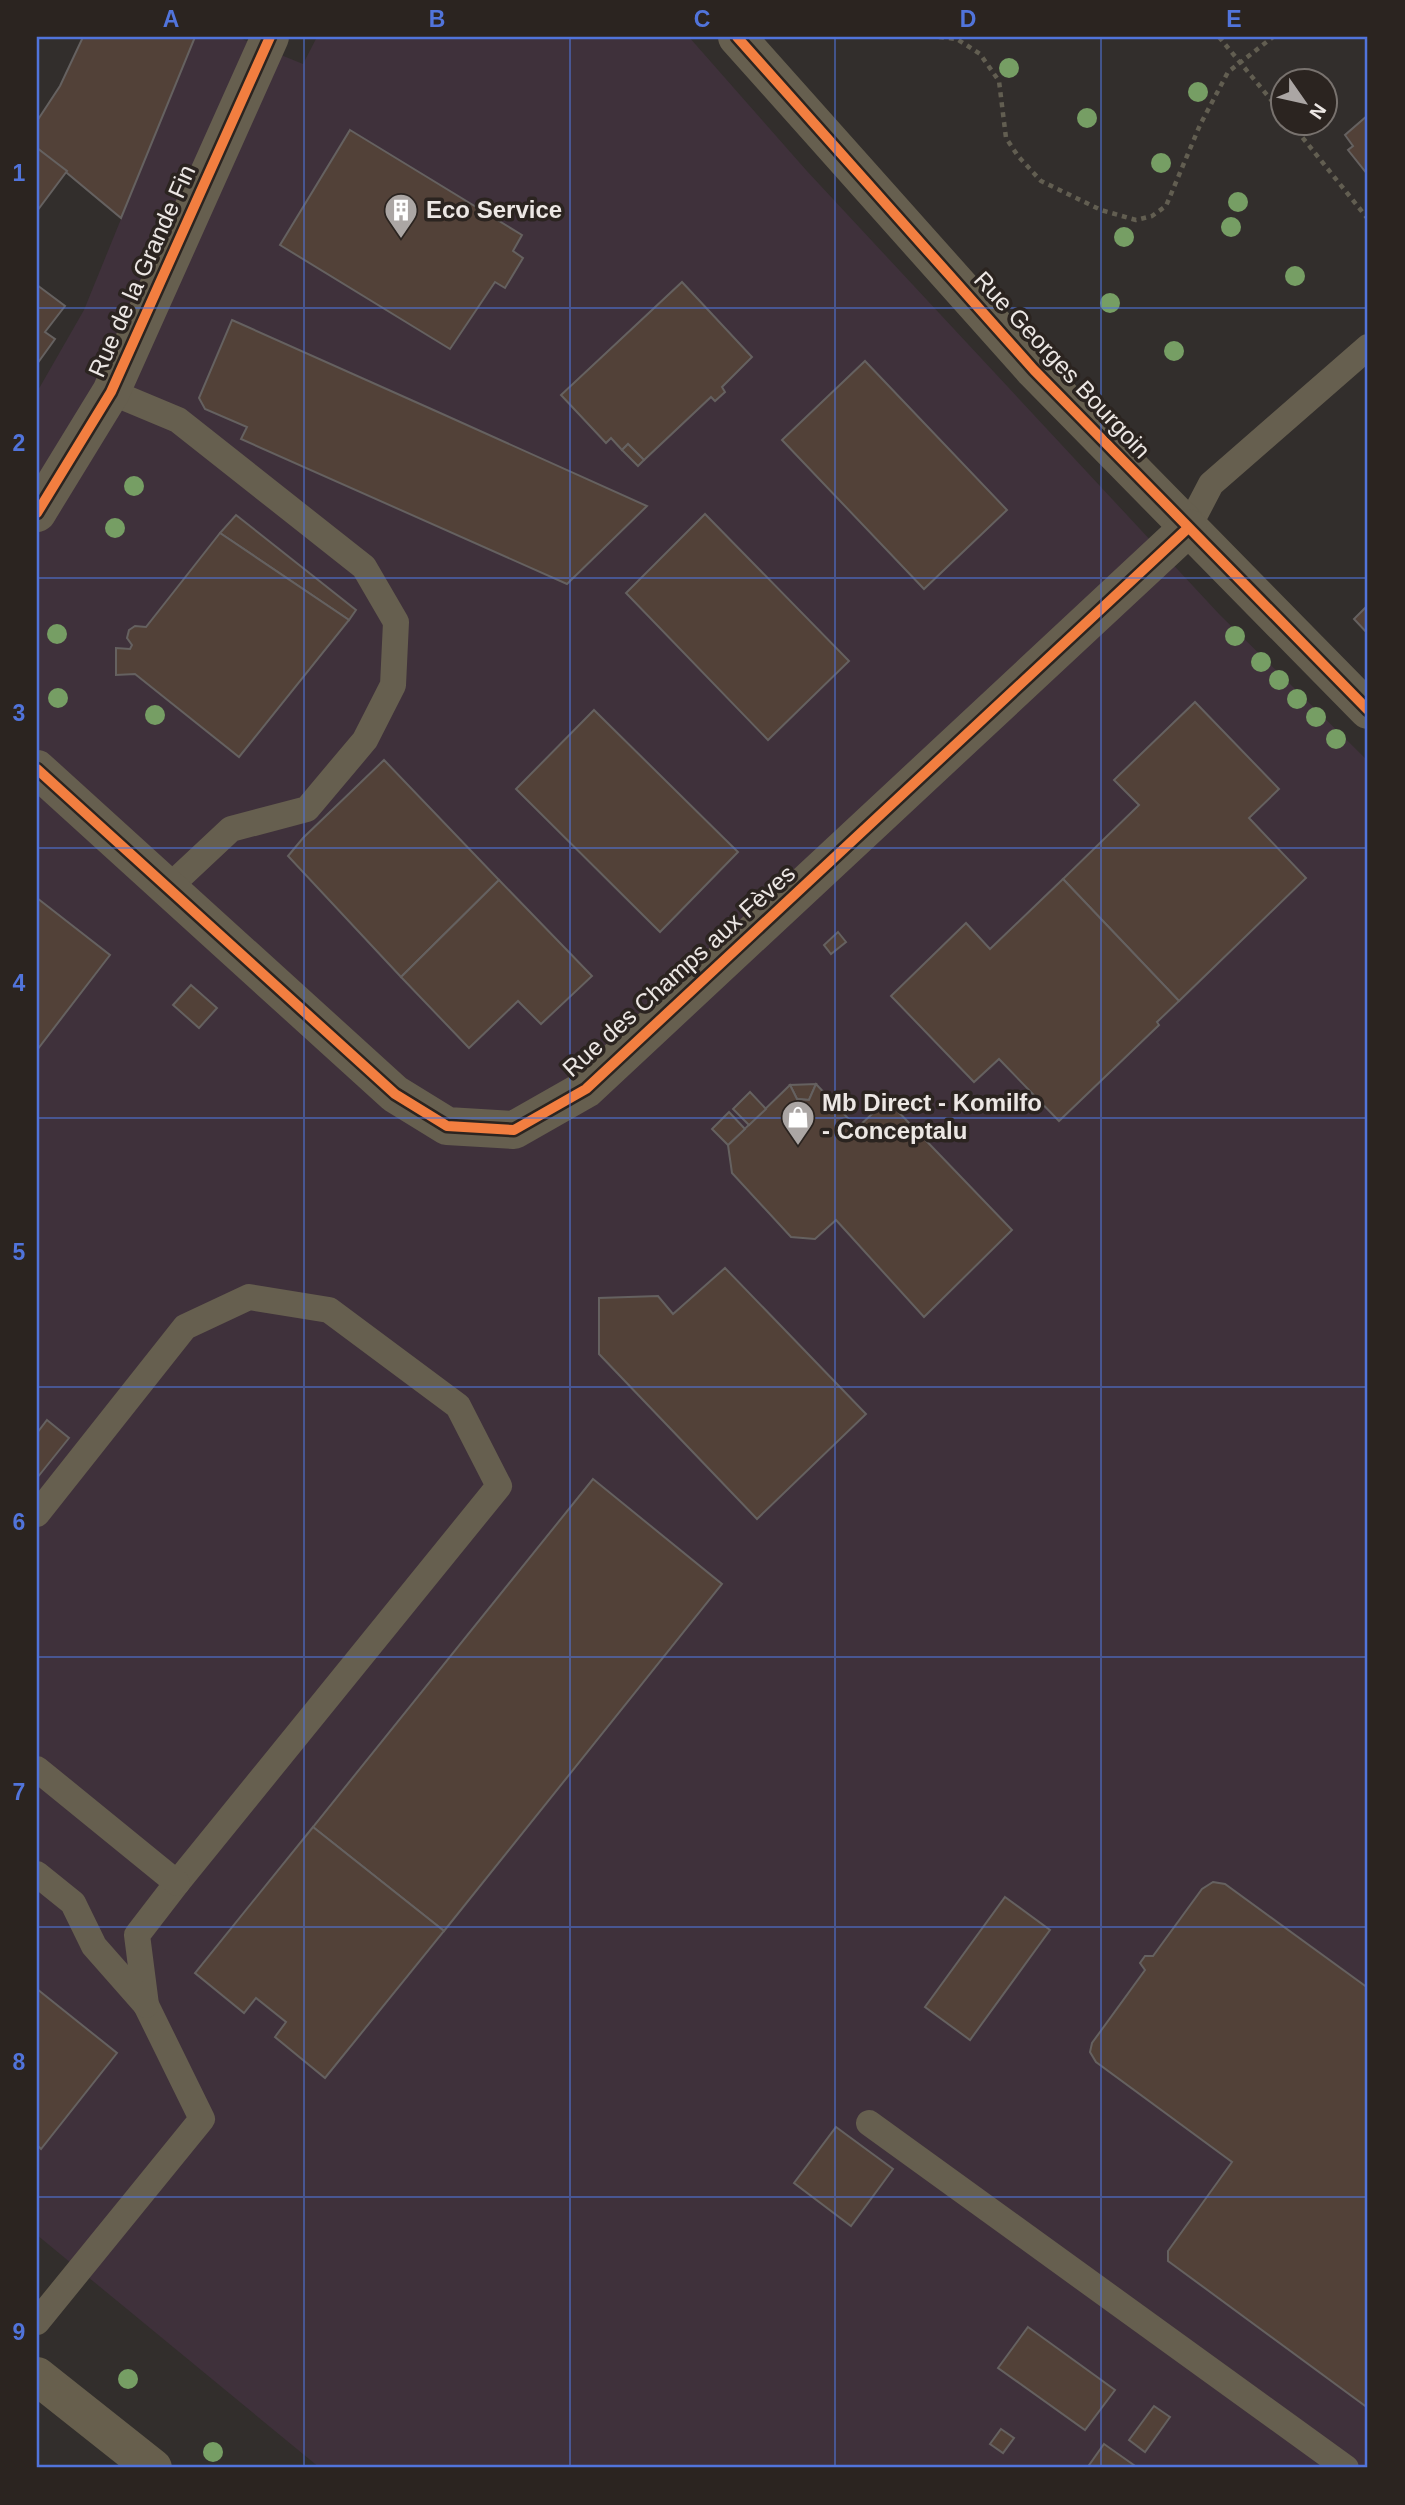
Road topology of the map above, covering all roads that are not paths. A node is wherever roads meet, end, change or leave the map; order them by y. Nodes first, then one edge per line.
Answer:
1 (270, 37) edge
2 (737, 37) edge
3 (1368, 347) edge
4 (111, 392) junction
5 (37, 513) edge
6 (1188, 528) junction
7 (1368, 710) edge
8 (37, 769) edge
9 (168, 888) junction
10 (37, 1514) edge
11 (37, 1769) edge
12 (37, 1874) edge
13 (177, 1883) junction
14 (146, 2005) junction
15 (869, 2123) dead end
16 (37, 2322) edge
17 (37, 2376) edge
18 (153, 2468) edge
19 (1346, 2468) edge

1 - 4 street, Rue de la Grande Fin
2 - 6 street, Rue Georges Bourgoin
3 - 6 lane
4 - 5 street, Rue de la Grande Fin
4 - 9 lane
6 - 7 street, Rue Georges Bourgoin
6 - 9 street, Rue des Champs aux Fèves
8 - 9 street, Rue des Champs aux Fèves
10 - 13 lane
11 - 13 lane
12 - 14 lane
13 - 14 lane
14 - 16 lane
15 - 19 lane
17 - 18 main road

